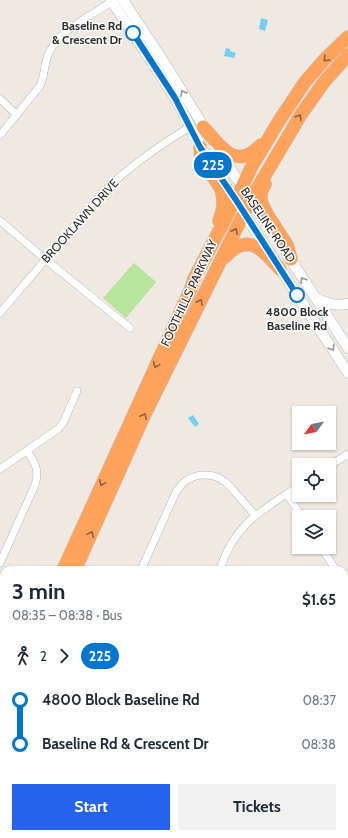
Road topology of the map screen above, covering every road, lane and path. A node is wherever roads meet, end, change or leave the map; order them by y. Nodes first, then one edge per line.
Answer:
1 (112, 0) edge
2 (124, 0) edge
3 (348, 36) edge
4 (348, 55) edge
5 (0, 99) edge
6 (17, 115) junction
7 (190, 127) junction
8 (203, 127) junction
9 (289, 133) junction
10 (270, 134) junction
11 (0, 135) edge
12 (200, 147) junction
13 (242, 187) junction
14 (251, 199) junction
15 (236, 200) junction
16 (244, 212) junction
17 (0, 221) edge
18 (45, 259) junction
19 (291, 259) junction
20 (280, 269) junction
21 (214, 274) junction
22 (194, 279) junction
23 (314, 297) junction
24 (348, 304) edge
25 (0, 313) edge
26 (130, 328) dead end
27 (348, 348) edge
28 (348, 373) edge
29 (77, 391) dead end
30 (27, 450) junction
31 (348, 454) edge
32 (336, 462) edge
33 (0, 469) edge
34 (292, 491) edge
35 (287, 494) junction
36 (297, 510) edge
37 (255, 515) junction
38 (326, 554) edge
39 (0, 563) edge
40 (65, 566) edge
41 (77, 566) edge
42 (143, 566) edge
43 (221, 566) edge
44 (333, 566) edge

1 - 6 street
1 - 7 main road, BASELINE ROAD
8 -> 2 main road, BASELINE ROAD
3 -> 10 highway, FOOTHILLS PARKWAY
9 -> 4 highway, FOOTHILLS PARKWAY
5 - 6 street
6 - 11 street
7 - 12 main road, BASELINE ROAD
7 - 18 street, BROOKLAWN DRIVE
8 - 10 highway
8 - 13 main road, BASELINE ROAD
9 - 14 highway, FOOTHILLS PARKWAY
9 - 19 highway
10 - 13 highway, FOOTHILLS PARKWAY
12 - 15 main road, BASELINE ROAD
12 - 22 highway
13 - 14 main road, BASELINE ROAD
13 - 15 highway, FOOTHILLS PARKWAY
14 - 16 highway, FOOTHILLS PARKWAY
14 - 19 main road, BASELINE ROAD
15 - 16 main road, BASELINE ROAD
15 - 22 highway, FOOTHILLS PARKWAY
16 - 20 main road, BASELINE ROAD
21 -> 16 highway, FOOTHILLS PARKWAY
17 - 18 street
18 - 25 street, BROOKLAWN DRIVE
18 - 26 street
23 -> 19 main road, BASELINE ROAD
20 - 21 highway
20 -> 28 main road, BASELINE ROAD
41 -> 21 highway, FOOTHILLS PARKWAY
22 -> 40 highway, FOOTHILLS PARKWAY
23 - 24 main road
23 - 27 main road, BASELINE ROAD
29 - 30 street
30 - 33 street
30 - 39 street
31 - 32 street
34 - 35 street
35 - 36 street
35 - 37 street
37 - 42 street
37 - 43 street
38 - 44 street

